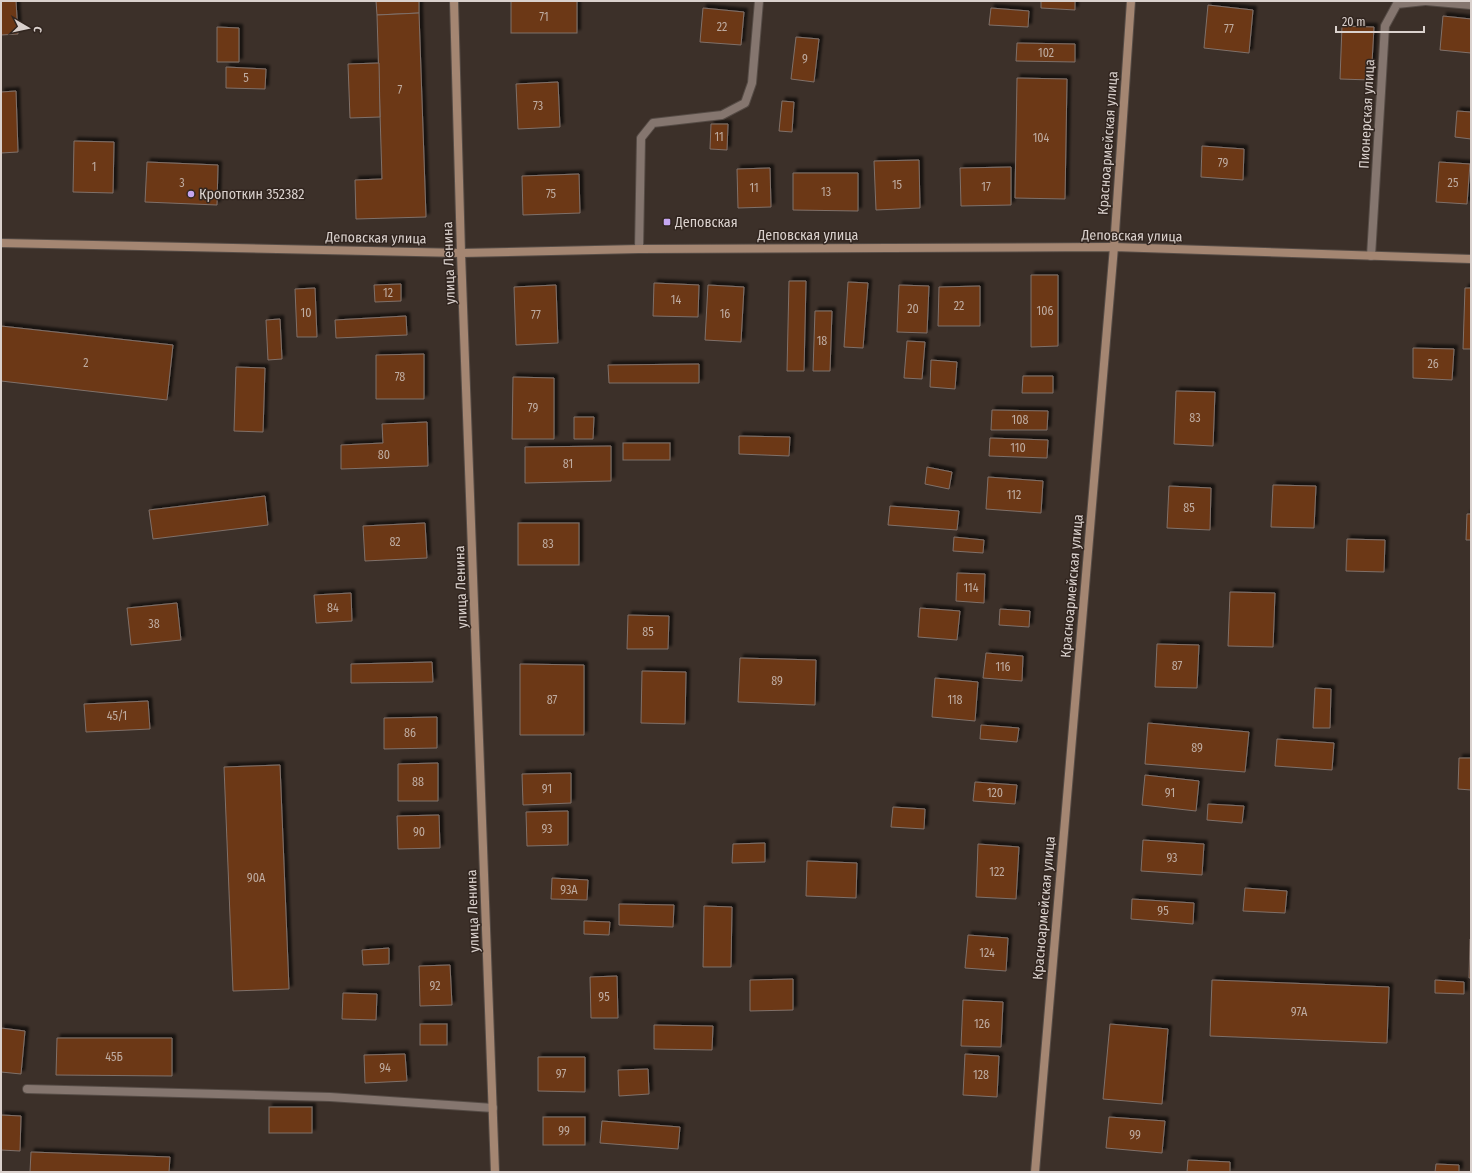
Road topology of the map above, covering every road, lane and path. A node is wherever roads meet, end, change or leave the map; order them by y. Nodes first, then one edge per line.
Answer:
1 (454, 1) edge
2 (759, 1) edge
3 (1131, 1) edge
4 (1426, 1) edge
5 (1471, 5) edge
6 (1, 243) edge
7 (1114, 247) junction
8 (639, 249) junction
9 (461, 253) junction
10 (1371, 256) junction
11 (1471, 259) edge
12 (27, 1089) dead end
13 (493, 1108) junction
14 (495, 1172) edge
15 (1034, 1172) edge

1 - 9 main road, улица Ленина
2 - 8 street
3 - 7 main road, Красноармейская улица
4 - 5 street, Пионерская улица
4 - 10 street, Пионерская улица
6 - 9 main road, Деповская улица
7 - 8 main road, Деповская улица
7 - 10 main road, Деповская улица
7 - 15 main road, Красноармейская улица
8 - 9 main road, Деповская улица
9 - 13 main road, улица Ленина
10 - 11 main road, Деповская улица
12 - 13 street
13 - 14 main road, улица Ленина

